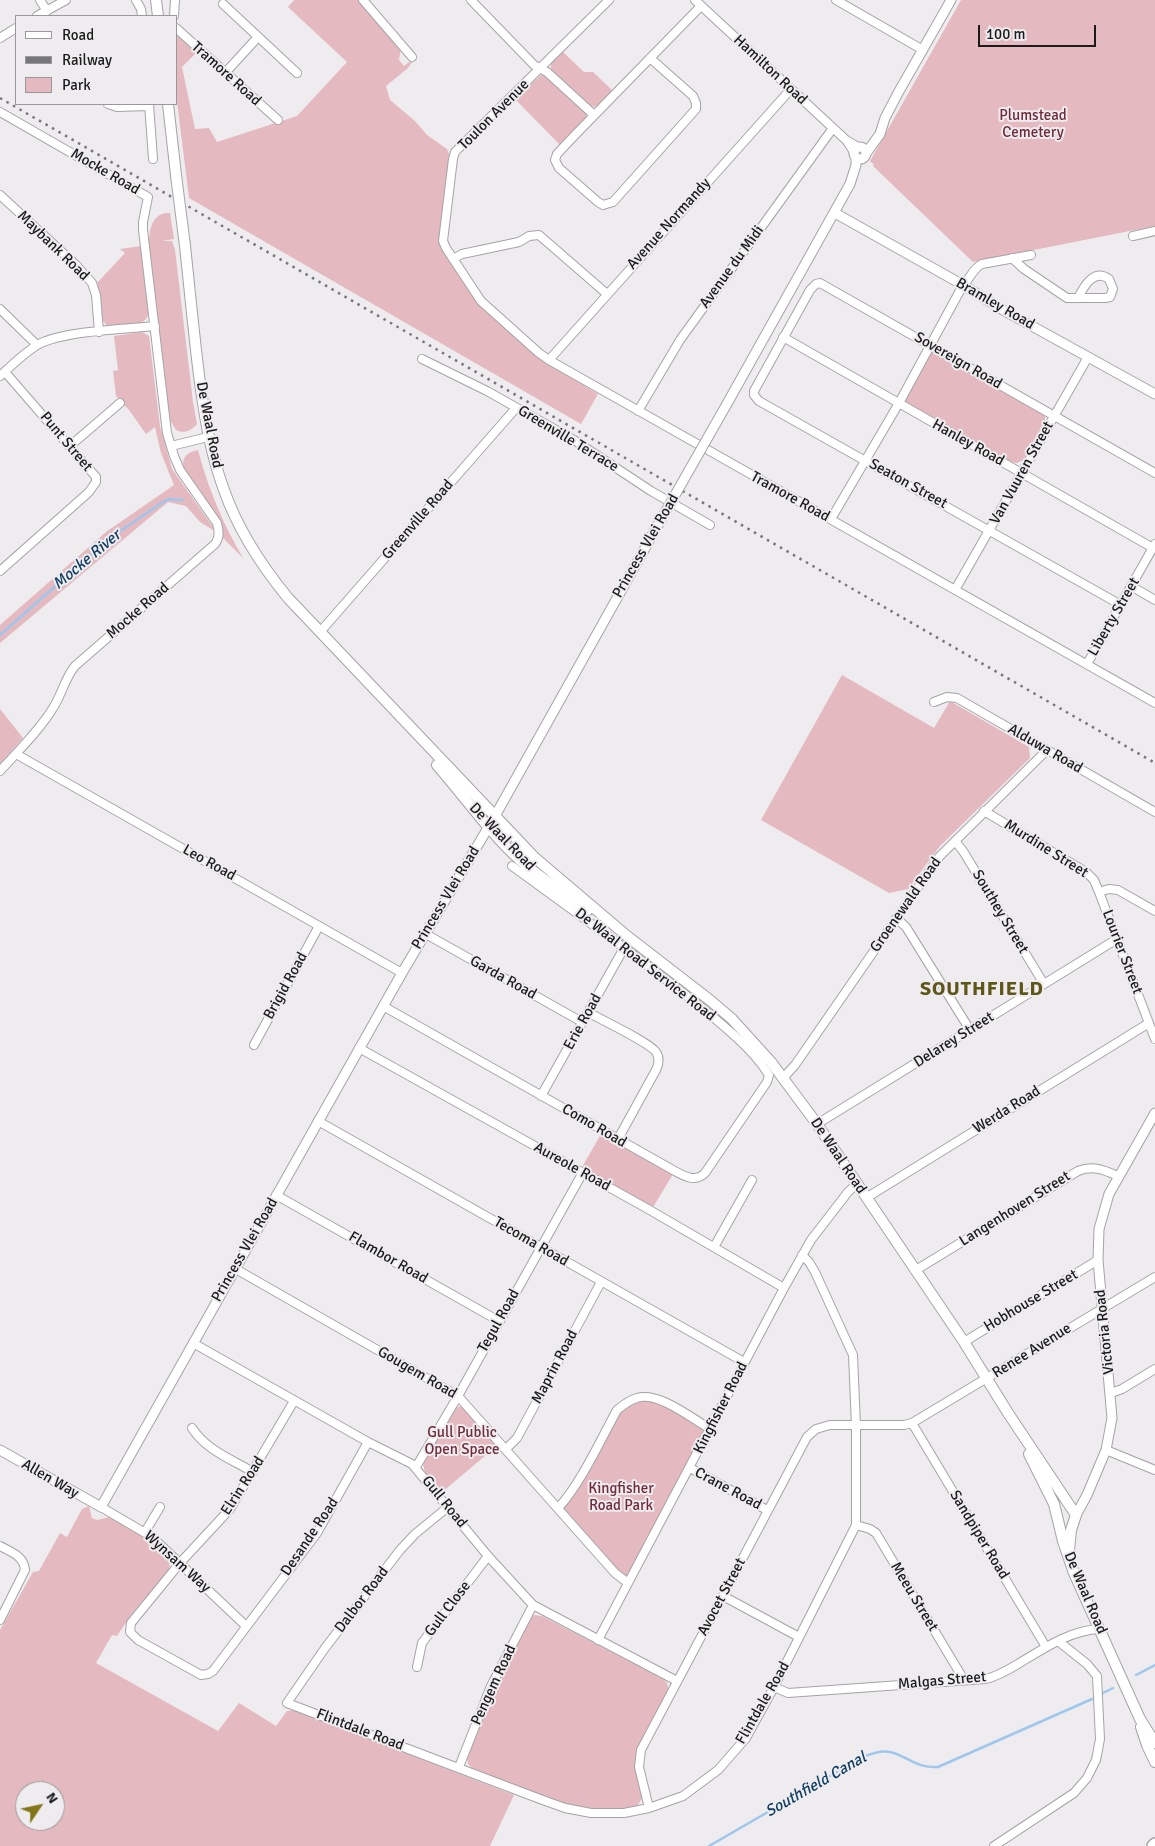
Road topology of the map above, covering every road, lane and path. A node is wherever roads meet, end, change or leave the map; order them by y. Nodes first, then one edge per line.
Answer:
1 (40, 0) edge
2 (66, 0) edge
3 (136, 0) edge
4 (175, 0) edge
5 (363, 0) edge
6 (471, 0) edge
7 (609, 0) edge
8 (836, 0) edge
9 (951, 0) edge
10 (845, 2) edge
11 (698, 3) edge
12 (223, 4) dead end
13 (47, 11) junction
14 (39, 15) edge
15 (142, 15) edge
16 (174, 15) edge
17 (15, 30) edge
18 (178, 30) edge
19 (258, 37) junction
20 (0, 38) edge
21 (922, 50) junction
22 (412, 57) dead end
23 (650, 58) junction
24 (541, 68) junction
25 (225, 73) junction
26 (297, 73) dead end
27 (790, 89) junction
28 (111, 105) edge
29 (149, 105) edge
30 (168, 105) edge
31 (0, 112) edge
32 (594, 115) junction
33 (278, 120) dead end
34 (833, 128) junction
35 (860, 152) junction
36 (153, 160) dead end
37 (0, 195) edge
38 (835, 213) junction
39 (1155, 232) edge
40 (1132, 236) dead end
41 (1031, 255) dead end
42 (1012, 258) junction
43 (453, 259) junction
44 (963, 285) junction
45 (607, 294) junction
46 (1078, 298) junction
47 (0, 309) edge
48 (155, 326) junction
49 (99, 332) junction
50 (783, 338) junction
51 (38, 345) junction
52 (930, 345) junction
53 (1088, 357) junction
54 (422, 360) dead end
55 (549, 360) junction
56 (2, 374) edge
57 (1155, 394) edge
58 (120, 403) dead end
59 (899, 403) junction
60 (516, 408) junction
61 (638, 411) junction
62 (1054, 416) junction
63 (208, 436) junction
64 (70, 446) junction
65 (170, 446) junction
66 (865, 460) junction
67 (1022, 473) junction
68 (1155, 473) edge
69 (831, 519) junction
70 (710, 525) dead end
71 (990, 530) junction
72 (1154, 546) edge
73 (0, 571) edge
74 (1132, 586) junction
75 (955, 590) junction
76 (1155, 600) edge
77 (1121, 604) junction
78 (320, 632) junction
79 (1087, 664) junction
80 (934, 702) dead end
81 (1155, 703) edge
82 (398, 715) junction
83 (1047, 750) junction
84 (16, 754) junction
85 (0, 771) edge
86 (984, 811) junction
87 (1155, 812) edge
88 (495, 816) junction
89 (488, 827) junction
90 (955, 841) junction
91 (512, 866) dead end
92 (1099, 892) junction
93 (1155, 911) edge
94 (896, 918) junction
95 (319, 926) junction
96 (424, 933) junction
97 (628, 936) junction
98 (1117, 939) junction
99 (624, 948) junction
100 (402, 973) junction
101 (1044, 984) junction
102 (383, 1006) junction
103 (588, 1012) junction
104 (582, 1022) junction
105 (1148, 1023) junction
106 (970, 1030) junction
107 (1155, 1039) edge
108 (254, 1045) dead end
109 (359, 1048) junction
110 (769, 1075) joint
111 (784, 1077) junction
112 (541, 1096) junction
113 (1155, 1112) edge
114 (318, 1121) junction
115 (816, 1124) junction
116 (618, 1139) junction
117 (582, 1174) junction
118 (1118, 1176) junction
119 (752, 1180) dead end
120 (857, 1184) junction
121 (276, 1195) junction
122 (866, 1198) junction
123 (540, 1247) junction
124 (714, 1247) junction
125 (802, 1255) junction
126 (1098, 1260) junction
127 (234, 1268) junction
128 (916, 1270) junction
129 (1155, 1277) edge
130 (601, 1282) junction
131 (784, 1288) junction
132 (1103, 1308) junction
133 (499, 1321) junction
134 (964, 1342) junction
135 (193, 1344) junction
136 (744, 1362) junction
137 (1155, 1369) edge
138 (987, 1379) junction
139 (1111, 1393) junction
140 (458, 1396) junction
141 (294, 1400) junction
142 (1008, 1413) junction
143 (912, 1423) junction
144 (856, 1426) junction
145 (192, 1428) dead end
146 (709, 1428) junction
147 (368, 1442) junction
148 (506, 1449) junction
149 (0, 1450) edge
150 (1106, 1450) junction
151 (416, 1467) junction
152 (690, 1468) junction
153 (1155, 1470) edge
154 (253, 1472) junction
155 (101, 1507) junction
156 (160, 1507) dead end
157 (448, 1507) junction
158 (558, 1508) junction
159 (1056, 1509) junction
160 (767, 1510) junction
161 (1076, 1514) junction
162 (856, 1524) junction
163 (145, 1532) junction
164 (0, 1546) edge
165 (488, 1556) junction
166 (1068, 1556) junction
167 (180, 1563) junction
168 (628, 1583) junction
169 (723, 1596) junction
170 (532, 1605) junction
171 (0, 1620) edge
172 (246, 1626) junction
173 (1100, 1629) junction
174 (798, 1637) junction
175 (598, 1640) junction
176 (1058, 1641) junction
177 (1046, 1647) junction
178 (418, 1667) dead end
179 (964, 1680) junction
180 (677, 1682) junction
181 (774, 1687) junction
182 (287, 1703) joint
183 (1140, 1719) junction
184 (1155, 1743) edge
185 (1155, 1762) edge
186 (459, 1767) junction
187 (649, 1808) junction
188 (994, 1846) edge

1 - 13 street
2 - 13 street
3 - 15 street
4 - 16 street
5 - 22 street
6 - 24 street
7 - 24 street, Toulon Avenue
8 - 10 street
9 - 21 street, Princess Vlei Road
10 - 21 street
11 - 23 street
11 - 27 street, Hamilton Road
12 - 19 street
13 - 14 street
17 - 20 street
18 - 25 street, Tramore Road
19 - 25 street
19 - 26 street
21 - 35 street, Princess Vlei Road
23 - 32 street
23 - 32 street
24 - 32 street
24 - 43 street, Toulon Avenue
25 - 33 street, Tramore Road
27 - 34 street, Hamilton Road
27 - 45 street, Avenue Normandy
28 - 29 street
29 - 36 street
30 - 63 main road, De Waal Road, bridge
31 - 48 street, Mocke Road
34 - 35 street, Hamilton Road
34 - 61 street, Avenue du Midi
35 - 38 street, Princess Vlei Road
37 - 49 street, Maybank Road
38 - 44 street, Bramley Road
38 - 88 street, Princess Vlei Road, bridge
39 - 40 street
41 - 42 street
42 - 44 street
42 - 46 street
43 - 45 street
43 - 55 street, Tramore Road
44 - 52 street
44 - 53 street, Bramley Road
45 - 55 street, Avenue Normandy
46 - 46 street
47 - 51 street
48 - 49 street
48 - 65 street, Mocke Road
49 - 51 street
50 - 52 street, Sovereign Road
50 - 59 street, Hanley Road
50 - 66 street, Seaton Street
51 - 56 street
52 - 59 street
52 - 62 street, Sovereign Road
53 - 57 street, Bramley Road
53 - 62 street, Van Vuuren Street
54 - 60 street, Greenville Terrace
55 - 61 street, Tramore Road
56 - 64 street, Punt Street
58 - 64 street
59 - 66 street
59 - 67 street, Hanley Road
60 - 70 street, Greenville Terrace
60 - 78 street, Greenville Road
61 - 69 street, Tramore Road
62 - 67 street, Van Vuuren Street
62 - 68 street, Sovereign Road
63 - 65 street
63 - 78 main road, De Waal Road
64 - 73 street, Punt Street
65 - 84 street, Mocke Road
66 - 69 street
66 - 71 street, Seaton Street
67 - 71 street, Van Vuuren Street
67 - 72 street, Hanley Road
69 - 75 street, Tramore Road
71 - 75 street, Van Vuuren Street
71 - 77 street, Seaton Street
72 - 74 street, Liberty Street
74 - 76 street
74 - 77 street, Liberty Street
75 - 79 street, Tramore Road
77 - 79 street, Liberty Street
78 - 82 main road, De Waal Road
79 - 81 street, Tramore Road
80 - 83 street, Alduwa Road
82 - 88 main road, De Waal Road
82 - 89 main road, De Waal Road
83 - 86 street, Groenewald Road
83 - 87 street, Alduwa Road
84 - 85 street, Mocke Road
84 - 95 street, Leo Road
86 - 90 street, Groenewald Road
86 - 92 street, Murdine Street
88 - 89 street, Princess Vlei Road
88 - 97 main road, De Waal Road
89 - 96 street, Princess Vlei Road
89 - 97 main road, De Waal Road
90 - 94 street, Groenewald Road
90 - 101 street, Southey Street
91 - 99 street, De Waal Road Service Road
92 - 93 street, Murdine Street
92 - 98 street, Lourier Street
94 - 106 street
94 - 111 street, Groenewald Road
95 - 100 street, Leo Road
95 - 108 street, Brigid Road
96 - 100 street, Princess Vlei Road
96 - 104 street, Garda Road
97 - 111 main road, De Waal Road
98 - 101 street, Delarey Street
98 - 105 street, Lourier Street
99 - 103 street, Erie Road
99 - 110 street, De Waal Road Service Road
100 - 102 street, Princess Vlei Road
101 - 106 street, Delarey Street
102 - 109 street, Princess Vlei Road
102 - 112 street, Como Road
103 - 104 street, Erie Road
103 - 116 street
104 - 112 street, Erie Road
105 - 107 street, Lourier Street
105 - 122 street, Werda Road
106 - 115 street, Delarey Street
109 - 114 street, Princess Vlei Road
109 - 117 street, Aureole Road
110 - 116 street, Como Road
111 - 115 main road, De Waal Road
112 - 116 street, Como Road
113 - 118 street, Victoria Road
114 - 121 street, Princess Vlei Road
114 - 123 street, Tecoma Road
115 - 120 main road, De Waal Road
117 - 123 street, Tegul Road
117 - 124 street, Aureole Road
118 - 126 street, Victoria Road
118 - 128 street, Langenhoven Street
119 - 124 street
120 - 122 main road, De Waal Road
120 - 125 street, Kingfisher Road
121 - 127 street, Princess Vlei Road
121 - 133 street, Flambor Road
122 - 128 main road, De Waal Road
123 - 130 street, Tecoma Road
123 - 133 street, Tegul Road
124 - 131 street, Aureole Road
125 - 131 street, Kingfisher Road
125 - 144 street, Flintdale Road
126 - 132 street, Victoria Road
126 - 134 street, Hobhouse Street
127 - 135 street, Princess Vlei Road
127 - 140 street, Gougem Road
128 - 134 main road, De Waal Road
129 - 132 street, Renee Avenue
130 - 136 street, Tecoma Road
130 - 148 street, Maprin Road
131 - 136 street, Kingfisher Road
132 - 138 street, Renee Avenue
132 - 139 street, Victoria Road
133 - 140 street, Tegul Road
134 - 138 main road, De Waal Road
135 - 141 street, Gull Road
135 - 155 street, Princess Vlei Road
136 - 146 street, Kingfisher Road
137 - 139 street
138 - 142 main road, De Waal Road
138 - 143 street, Renee Avenue
139 - 150 street, Victoria Road
140 - 148 street, Gougem Road
140 - 151 street, Tegul Road
141 - 147 street, Gull Road
141 - 154 street, Elrin Road
142 - 159 main road, De Waal Road
142 - 161 main road, De Waal Road
143 - 144 street, Avocet Street
143 - 177 street, Sandpiper Road
144 - 160 street, Avocet Street
144 - 162 street, Flintdale Road
145 - 154 street
146 - 152 street, Kingfisher Road
146 - 158 street
147 - 151 street, Gull Road
147 - 172 street, Desande Road
148 - 158 street, Gougem Road
149 - 155 street, Allen Way
150 - 153 street
150 - 161 street, Victoria Road
151 - 157 street, Gull Road
152 - 160 street, Crane Road
152 - 168 street, Kingfisher Road
154 - 167 street, Elrin Road
155 - 163 street, Wynsam Way
156 - 163 street
157 - 165 street, Gull Road
157 - 182 street, Dalbor Road
158 - 168 street, Gougem Road
159 - 161 main road
159 - 166 main road, De Waal Road
160 - 169 street, Avocet Street
161 - 166 main road, Victoria Road
162 - 174 street, Flintdale Road
162 - 179 street, Meeu Street
163 - 167 street, Wynsam Way
164 - 171 street
165 - 170 street, Gull Road
165 - 178 street, Gull Close
166 - 173 main road, De Waal Road
167 - 172 street, Wynsam Way
167 - 172 street, Desande Road
168 - 175 street, Kingfisher Road
169 - 174 street
169 - 180 street, Avocet Street
170 - 175 street, Gull Road
170 - 186 street, Pengem Road
173 - 176 street, Malgas Street
173 - 183 main road, De Waal Road
174 - 181 street, Flintdale Road
175 - 180 street, Gull Road
176 - 177 street, Malgas Street
176 - 188 street
177 - 179 street, Malgas Street
179 - 181 street, Malgas Street
180 - 187 street, Avocet Street
181 - 187 street, Flintdale Road
182 - 186 street, Flintdale Road
183 - 184 main road, De Waal Road
183 - 185 main road, De Waal Road
186 - 187 street, Flintdale Road

